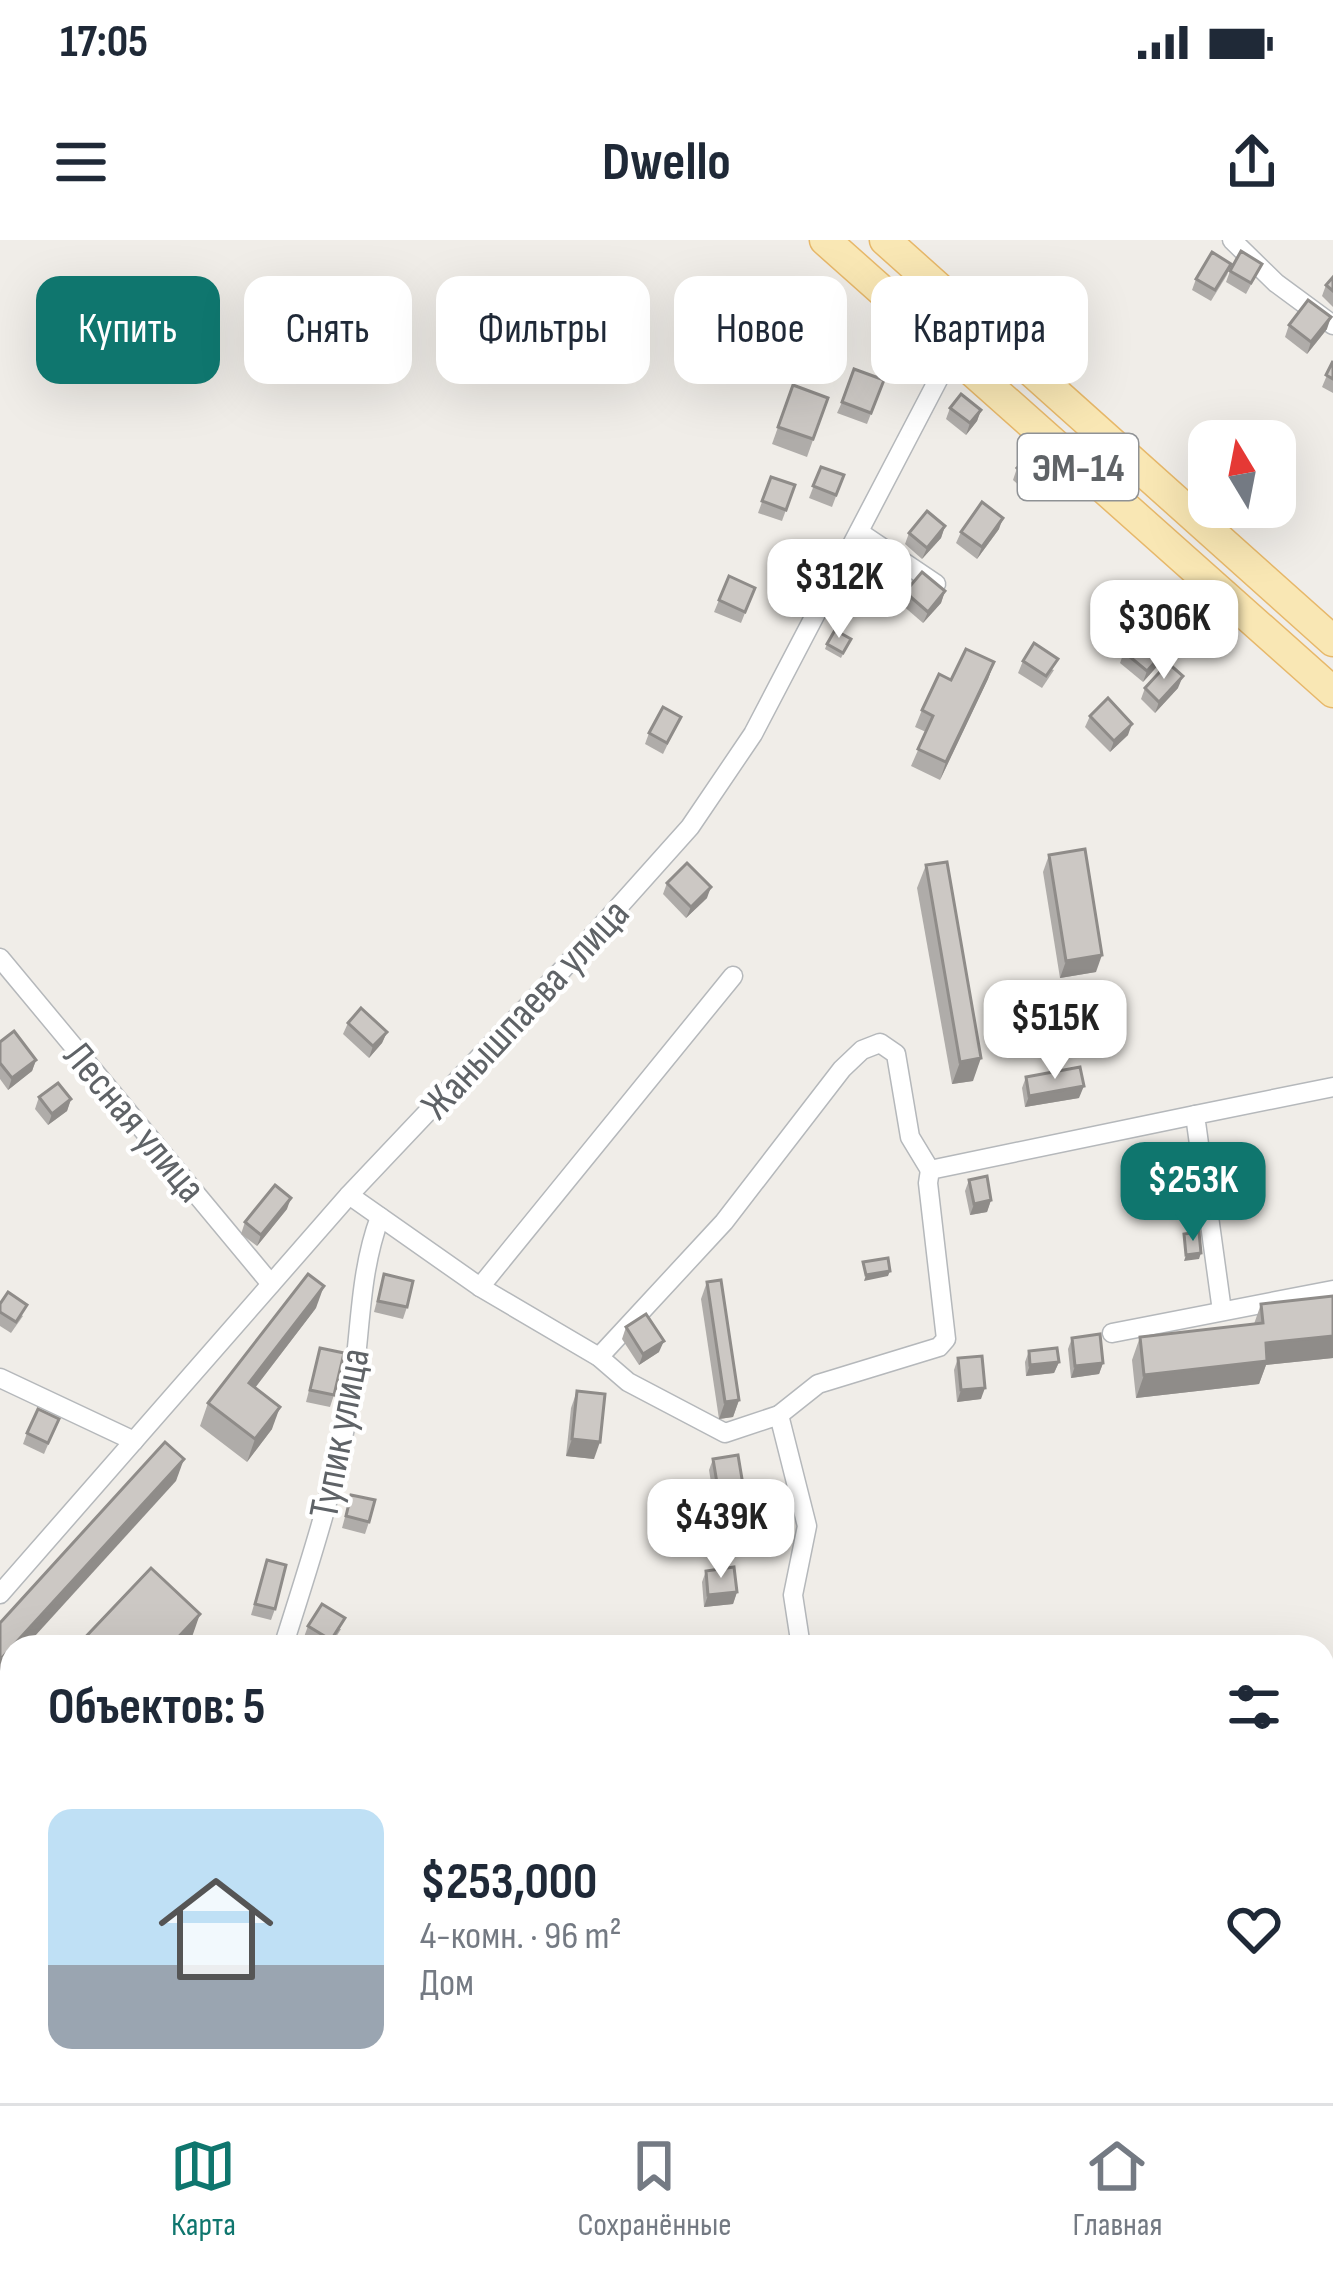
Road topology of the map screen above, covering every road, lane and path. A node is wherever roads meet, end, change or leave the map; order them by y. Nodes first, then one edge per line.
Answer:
1 (825, 240) edge
2 (885, 240) edge
3 (1232, 240) edge
4 (871, 282) edge
5 (1333, 325) edge
6 (936, 384) edge
7 (984, 384) edge
8 (859, 532) junction
9 (1265, 580) junction
10 (936, 584) edge
11 (1238, 608) junction
12 (1323, 632) edge
13 (1286, 650) junction
14 (1333, 692) edge
15 (0, 958) edge
16 (734, 976) dead end
17 (1333, 1087) edge
18 (1195, 1114) junction
19 (930, 1170) junction
20 (349, 1195) junction
21 (380, 1217) junction
22 (272, 1283) junction
23 (480, 1287) junction
24 (1333, 1290) edge
25 (1222, 1311) junction
26 (1112, 1333) dead end
27 (599, 1357) junction
28 (0, 1378) edge
29 (779, 1415) junction
30 (134, 1441) junction
31 (0, 1594) edge
32 (287, 1635) edge
33 (799, 1635) edge

1 - 4 main road, ЭМ-14
2 - 9 main road, ЭМ-14
3 - 5 street
6 - 8 street, Жанышпаева улица
7 - 11 main road, ЭМ-14
8 - 10 street
8 - 20 street, Жанышпаева улица
9 - 11 main road
9 - 12 main road, ЭМ-14
11 - 13 main road, ЭМ-14
12 - 13 main road
13 - 14 main road, ЭМ-14
15 - 22 street, Лесная улица
16 - 23 street
17 - 18 street
18 - 19 street
18 - 25 street
19 - 27 street
19 - 29 street
20 - 21 street
20 - 22 street, Жанышпаева улица
21 - 23 street
21 - 32 street, Тупик улица
22 - 30 street, Жанышпаева улица
23 - 27 street
24 - 25 street
25 - 26 street
27 - 29 street
28 - 30 street
29 - 33 street
30 - 31 street, Жанышпаева улица

